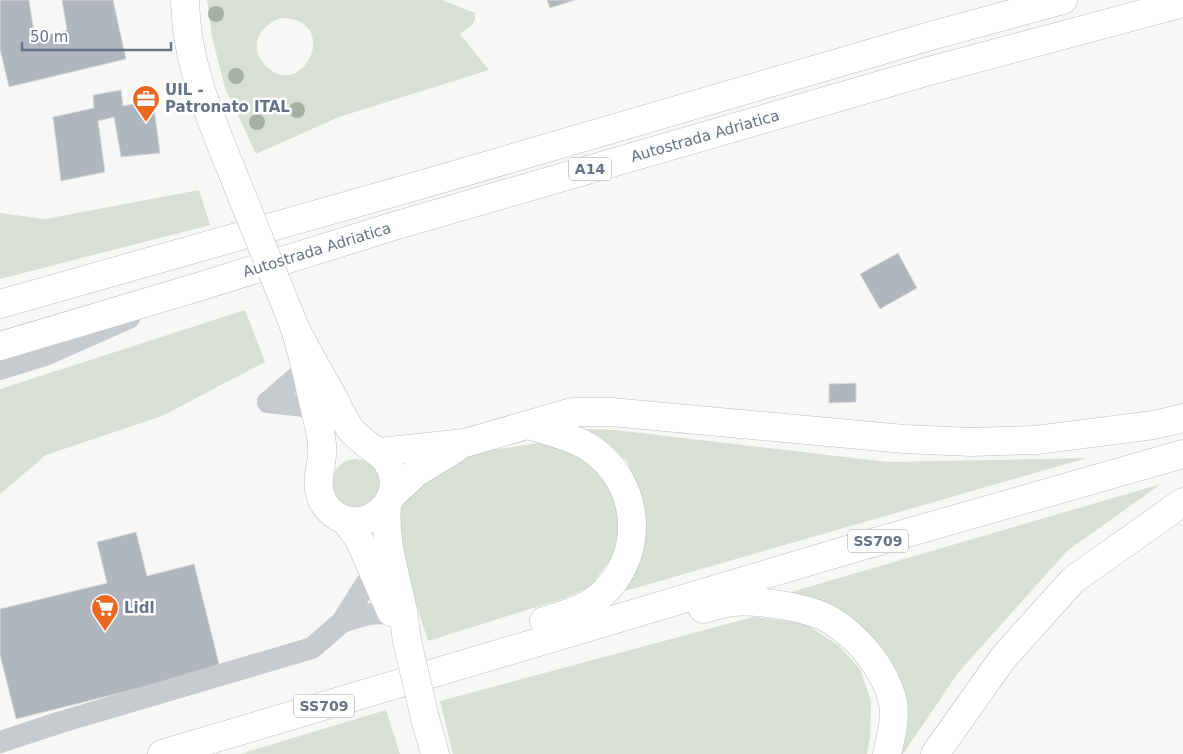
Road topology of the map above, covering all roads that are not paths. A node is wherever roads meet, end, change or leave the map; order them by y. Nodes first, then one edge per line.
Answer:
1 (1063, 0) edge
2 (185, 2) edge
3 (1183, 3) edge
4 (198, 287) junction
5 (0, 304) edge
6 (294, 327) junction
7 (0, 346) edge
8 (305, 367) junction
9 (0, 369) edge
10 (316, 414) junction
11 (1183, 418) edge
12 (529, 425) junction
13 (465, 444) junction
14 (373, 450) junction
15 (1183, 454) edge
16 (320, 471) junction
17 (389, 500) junction
18 (1183, 502) edge
19 (345, 520) junction
20 (374, 573) junction
21 (392, 615) junction
22 (342, 622) junction
23 (574, 631) junction
24 (407, 641) junction
25 (486, 657) junction
26 (0, 742) edge
27 (162, 754) edge
28 (435, 754) edge
29 (887, 754) edge
30 (935, 754) edge

1 - 5 main road, A14
2 - 6 main road, bridge
3 - 4 main road, Autostrada Adriatica / A14
4 - 7 main road, Autostrada Adriatica / A14
4 - 9 lane
6 - 8 main road
6 - 14 main road
8 - 10 main road
8 - 10 lane
10 - 16 main road
11 - 12 main road
12 - 13 main road
12 - 25 main road
13 - 14 main road
13 - 17 main road
14 - 16 main road
14 - 17 main road
15 - 23 main road, SS709
16 - 19 main road
17 - 19 main road
17 - 24 main road
18 - 30 main road
19 - 20 main road
20 - 21 main road
20 - 22 lane
21 - 22 lane
21 - 24 main road
22 - 26 lane
23 - 25 main road, SS709
23 - 29 main road
24 - 28 main road, bridge
25 - 27 main road, SS709

